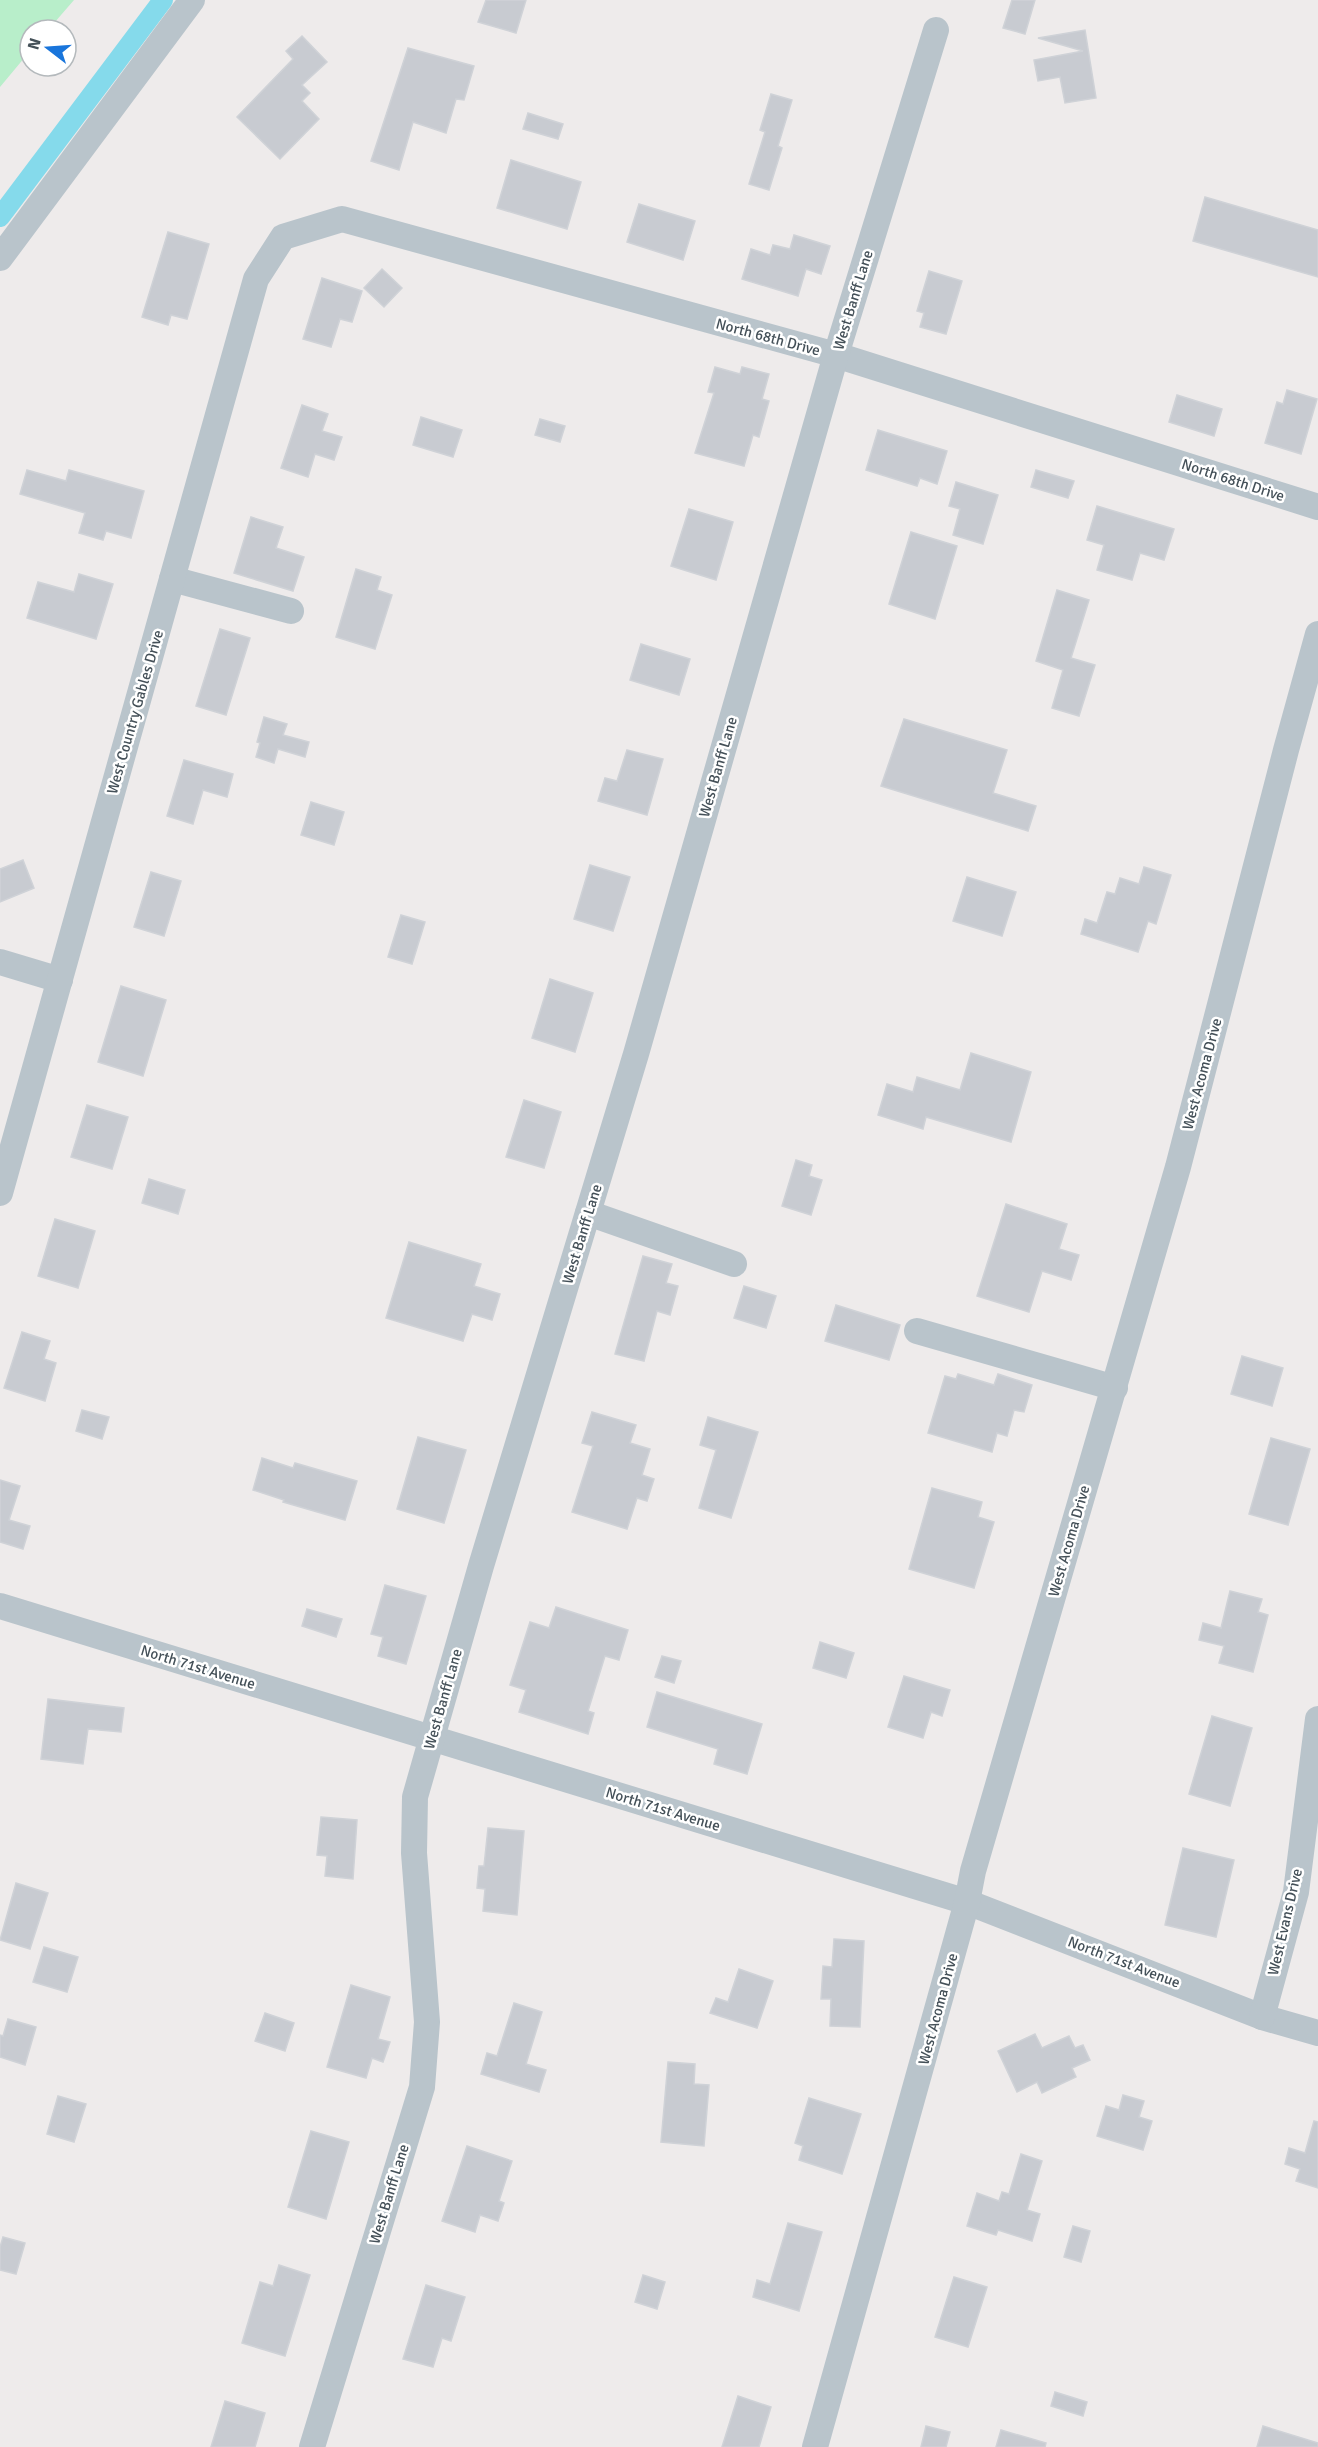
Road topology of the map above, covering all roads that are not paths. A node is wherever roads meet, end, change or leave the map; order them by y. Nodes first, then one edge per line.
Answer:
1 (192, 0) edge
2 (936, 30) dead end
3 (284, 237) joint
4 (0, 258) edge
5 (836, 356) junction
6 (1318, 507) edge
7 (172, 579) junction
8 (291, 611) dead end
9 (1318, 634) edge
10 (0, 962) edge
11 (60, 980) junction
12 (0, 1192) edge
13 (588, 1213) junction
14 (734, 1264) dead end
15 (917, 1331) dead end
16 (1115, 1388) junction
17 (1, 1608) edge
18 (1318, 1719) edge
19 (431, 1739) junction
20 (967, 1902) junction
21 (1262, 2017) junction
22 (1318, 2033) edge
23 (312, 2447) edge
24 (815, 2447) edge

1 - 4 street
2 - 5 street, West Banff Lane
3 - 5 street, North 68th Drive
3 - 7 street, West Country Gables Drive
5 - 6 street, North 68th Drive
5 - 13 street, West Banff Lane
7 - 8 street
7 - 11 street, West Country Gables Drive
9 - 16 street, West Acoma Drive
10 - 11 street
11 - 12 street, West Country Gables Drive
13 - 14 street
13 - 19 street, West Banff Lane
15 - 16 street
16 - 20 street, West Acoma Drive
17 - 19 street, North 71st Avenue
18 - 21 street, West Evans Drive
19 - 20 street, North 71st Avenue
19 - 23 street, West Banff Lane
20 - 21 street, North 71st Avenue
20 - 24 street, West Acoma Drive
21 - 22 street, North 71st Avenue

